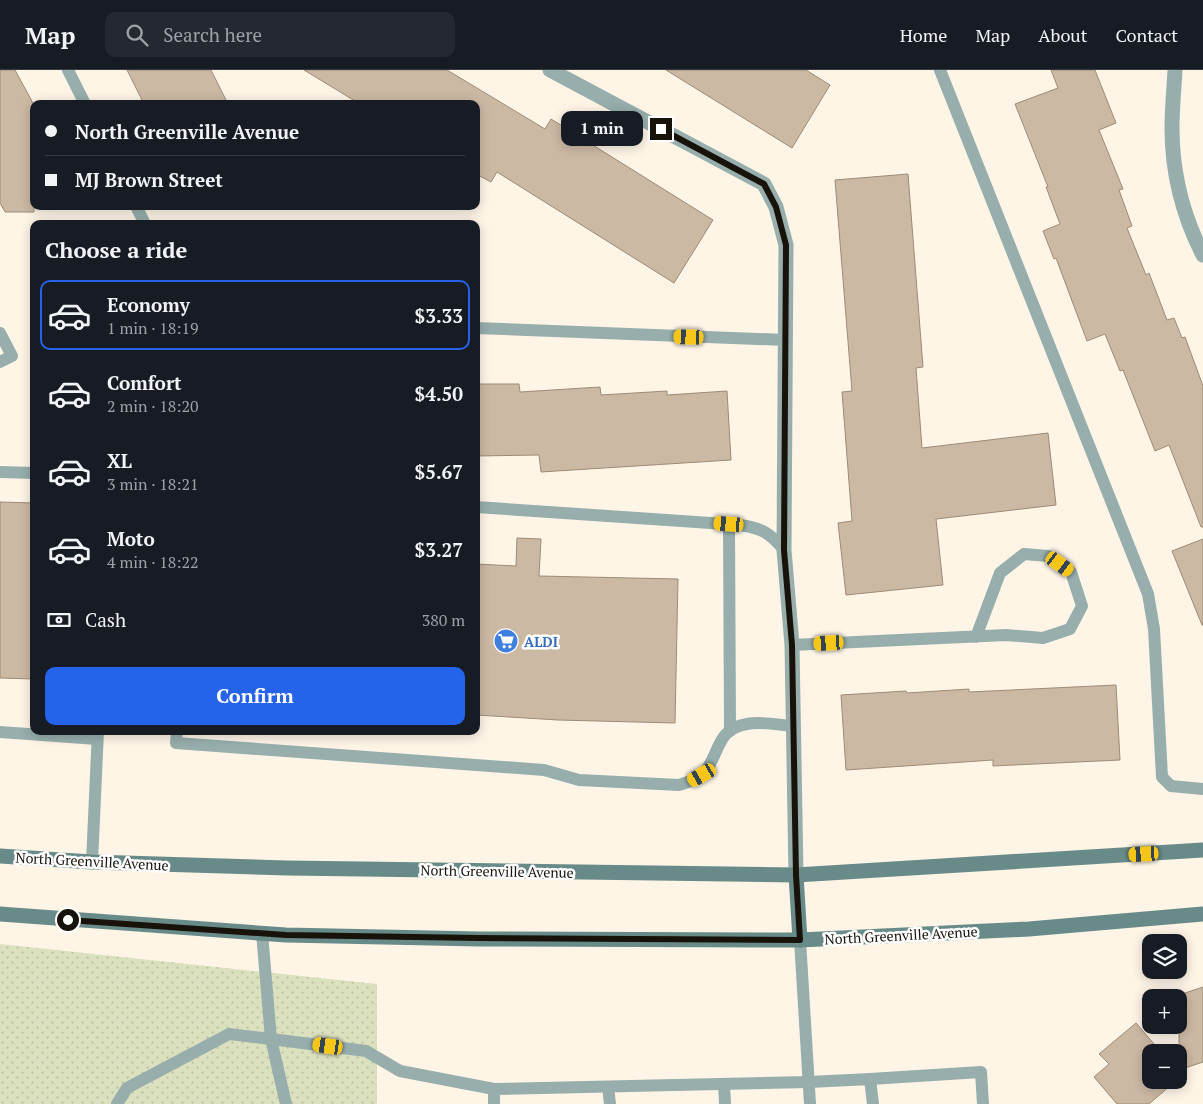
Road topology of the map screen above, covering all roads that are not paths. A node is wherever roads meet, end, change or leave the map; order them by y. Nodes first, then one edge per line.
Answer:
1 (68, 70) edge
2 (550, 70) edge
3 (940, 70) edge
4 (1175, 70) edge
5 (83, 100) edge
6 (1203, 255) edge
7 (480, 328) edge
8 (0, 333) edge
9 (785, 340) junction
10 (0, 362) edge
11 (0, 472) edge
12 (30, 473) edge
13 (480, 507) edge
14 (729, 524) junction
15 (784, 550) junction
16 (976, 636) junction
17 (792, 645) junction
18 (793, 726) junction
19 (730, 731) junction
20 (0, 732) edge
21 (30, 733) edge
22 (97, 735) edge
23 (177, 735) edge
24 (1203, 789) edge
25 (1203, 850) edge
26 (0, 856) edge
27 (92, 862) junction
28 (796, 875) junction
29 (0, 914) edge
30 (1203, 914) edge
31 (262, 934) junction
32 (800, 940) junction
33 (270, 1038) junction
34 (870, 1079) junction
35 (809, 1082) junction
36 (724, 1084) junction
37 (608, 1087) junction
38 (494, 1089) junction
39 (117, 1104) edge
40 (286, 1104) edge
41 (494, 1104) edge
42 (610, 1104) edge
43 (725, 1104) edge
44 (810, 1104) edge
45 (873, 1104) edge
46 (983, 1104) edge

1 - 5 lane
2 - 9 street
3 - 24 lane
4 - 6 street
7 - 9 lane
8 - 10 lane
9 - 15 street
11 - 12 lane
13 - 14 lane
14 - 15 lane
14 - 19 lane
15 - 17 street
16 - 16 lane
16 - 17 lane
17 - 18 street
18 - 19 lane
18 - 28 street
19 - 23 lane
20 - 21 lane
22 - 27 lane
25 - 28 main road, North Greenville Avenue
26 - 27 main road, North Greenville Avenue
27 - 28 main road, North Greenville Avenue
28 - 32 main road
29 - 31 main road, North Greenville Avenue
30 - 32 main road, North Greenville Avenue
31 - 32 main road, North Greenville Avenue
31 - 33 lane
32 - 35 lane
33 - 38 lane
33 - 39 lane
33 - 40 lane
34 - 35 lane
34 - 45 lane
34 - 46 lane
35 - 36 lane
35 - 44 lane
36 - 37 lane
36 - 43 lane
37 - 38 lane
37 - 42 lane
38 - 41 lane

